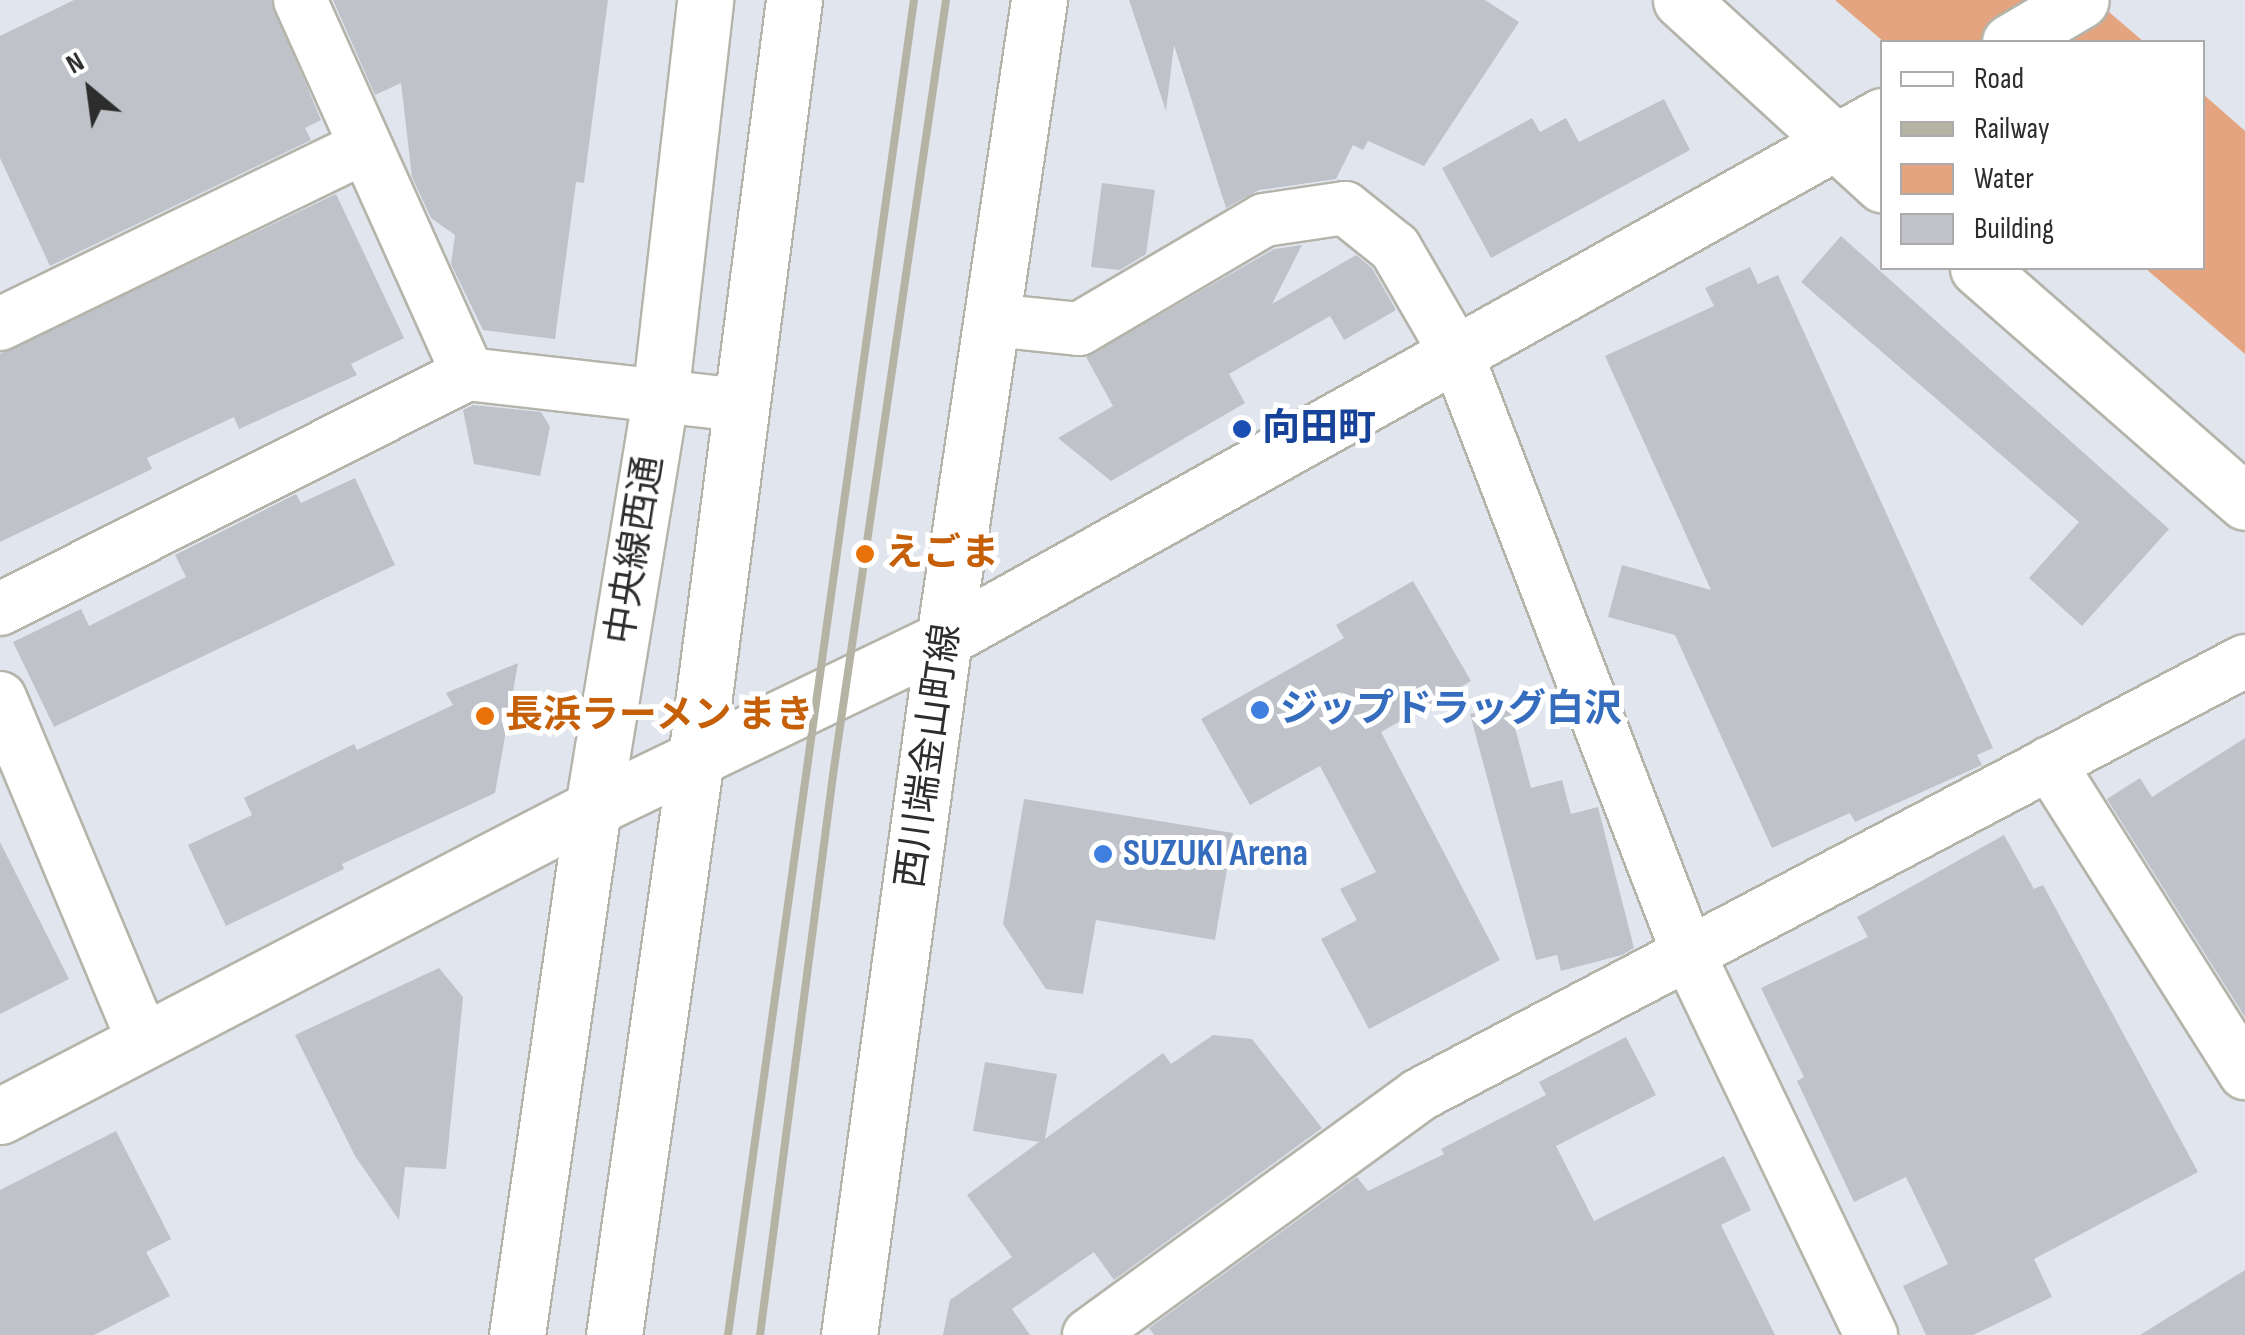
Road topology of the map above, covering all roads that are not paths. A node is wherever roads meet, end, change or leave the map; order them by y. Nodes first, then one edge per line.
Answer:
1 (300, 0) edge
2 (704, 0) edge
3 (794, 0) edge
4 (1039, 0) edge
5 (1680, 0) edge
6 (2080, 0) edge
7 (2013, 40) edge
8 (1880, 117) edge
9 (1834, 142) junction
10 (365, 147) junction
11 (1880, 182) edge
12 (1980, 270) edge
13 (992, 320) junction
14 (0, 324) edge
15 (1457, 355) junction
16 (468, 374) junction
17 (660, 398) junction
18 (741, 405) junction
19 (2245, 502) edge
20 (0, 610) edge
21 (944, 639) junction
22 (2245, 661) edge
23 (0, 698) edge
24 (696, 758) junction
25 (2049, 763) junction
26 (594, 808) junction
27 (1688, 953) junction
28 (143, 1040) junction
29 (2245, 1073) edge
30 (0, 1116) edge
31 (518, 1335) edge
32 (614, 1335) edge
33 (849, 1335) edge
34 (1089, 1335) edge
35 (1871, 1335) edge

1 - 10 street
2 - 17 street, 中央線西通
3 - 18 street
4 - 13 street, 西川端金山町線
5 - 9 street
6 - 7 street
8 - 9 street
9 - 11 street
9 - 15 street
10 - 14 street
10 - 16 street
12 - 19 street
13 - 15 street
13 - 21 street, 西川端金山町線
15 - 21 street
15 - 27 street
16 - 17 street
16 - 20 street
17 - 18 street
17 - 26 street, 中央線西通
18 - 24 street
21 - 24 street
21 - 33 street, 西川端金山町線
22 - 25 street
23 - 28 street
24 - 26 street
24 - 32 street
25 - 27 street
25 - 29 street
26 - 28 street
26 - 31 street, 中央線西通
27 - 34 street
27 - 35 street
28 - 30 street

